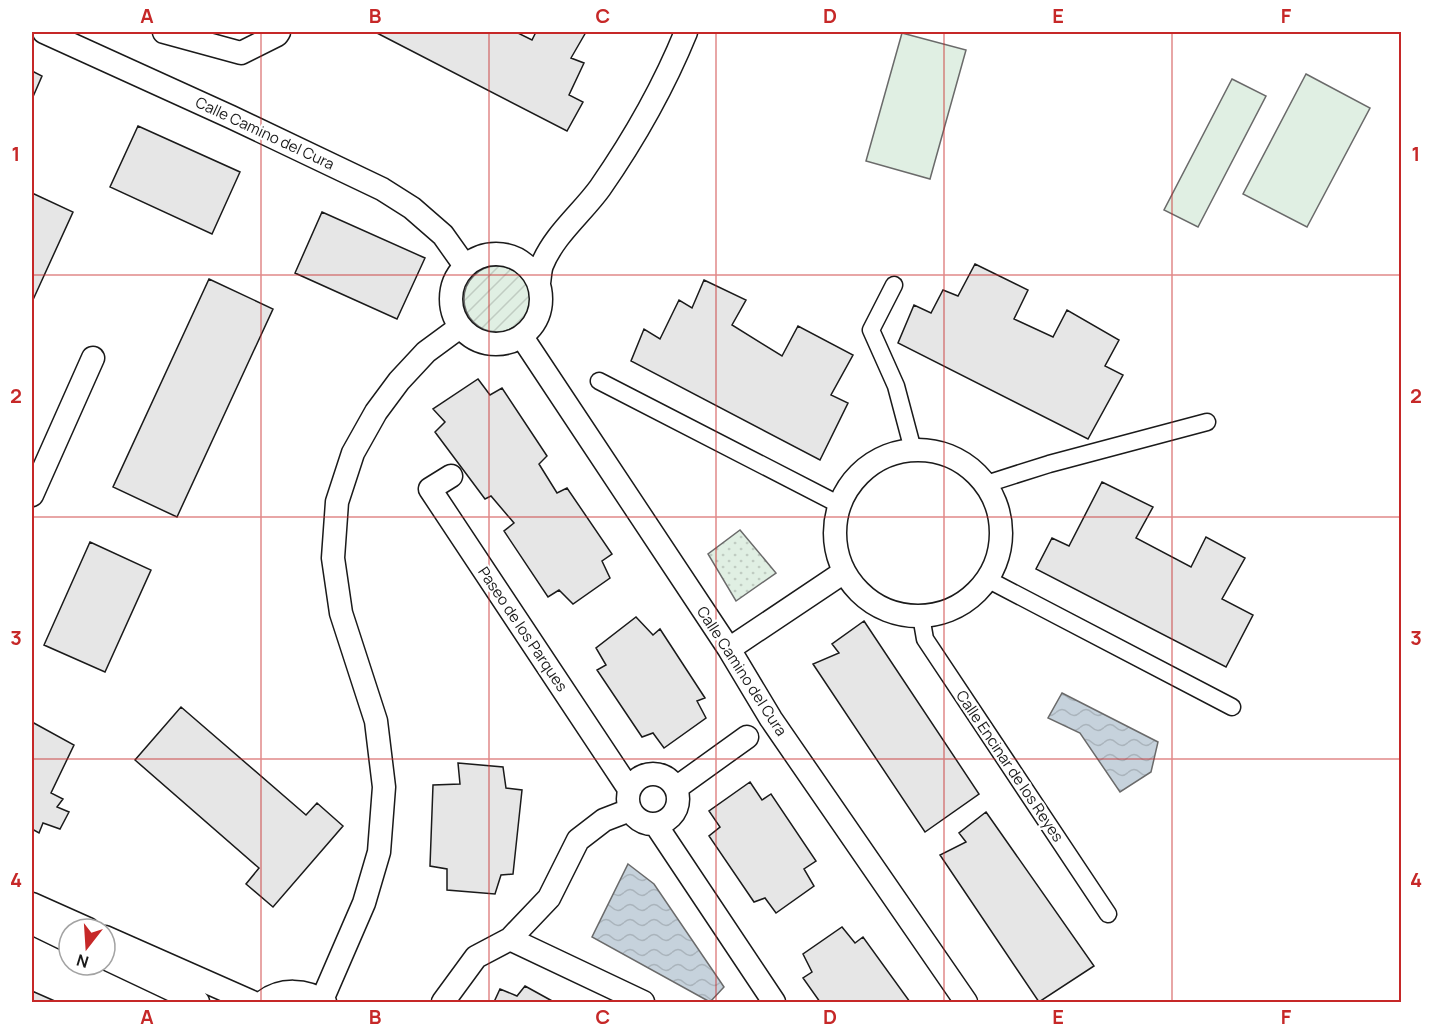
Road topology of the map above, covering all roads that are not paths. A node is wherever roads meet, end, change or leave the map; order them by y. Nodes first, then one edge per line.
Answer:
1 (44, 32) edge
2 (164, 32) edge
3 (687, 32) edge
4 (276, 33) edge
5 (555, 242) junction
6 (518, 259) junction
7 (465, 266) junction
8 (539, 283) junction
9 (894, 285) dead end
10 (460, 327) junction
11 (522, 336) junction
12 (93, 358) dead end
13 (598, 381) dead end
14 (1207, 422) dead end
15 (913, 450) junction
16 (451, 476) dead end
17 (986, 484) junction
18 (32, 495) edge
19 (840, 505) junction
20 (844, 572) junction
21 (987, 579) junction
22 (921, 615) junction
23 (729, 650) junction
24 (1232, 707) dead end
25 (747, 737) dead end
26 (676, 788) junction
27 (629, 799) junction
28 (656, 825) junction
29 (32, 904) edge
30 (1108, 914) dead end
31 (61, 917) edge
32 (32, 923) edge
33 (57, 935) edge
34 (510, 939) junction
35 (117, 941) edge
36 (117, 964) edge
37 (324, 1001) edge
38 (198, 1002) edge
39 (252, 1002) edge
40 (263, 1002) edge
41 (442, 1002) edge
42 (643, 1002) edge
43 (774, 1002) edge
44 (966, 1002) edge

1 - 7 street, Calle Camino del Cura
2 - 4 street
3 - 5 street
5 - 6 street
5 - 8 street
6 - 7 street
6 - 8 street
7 - 10 street
8 - 11 street
9 - 15 street
10 - 11 street
10 - 37 street
11 - 23 street, Calle Camino del Cura
12 - 18 street
13 - 19 street
14 - 17 street
15 - 17 street
15 - 19 street
16 - 27 street, Paseo de los Parques
17 - 21 street
19 - 20 street
20 - 22 street
20 - 23 street
21 - 22 street
21 - 24 street
22 - 30 street, Calle Encinar de los Reyes
23 - 44 street, Calle Camino del Cura
25 - 26 street
26 - 27 street
26 - 28 street
27 - 28 street
27 - 34 street
28 - 43 street
29 - 31 street
32 - 33 street
34 - 41 street
34 - 42 street
35 - 39 street
36 - 38 street
37 - 40 street

